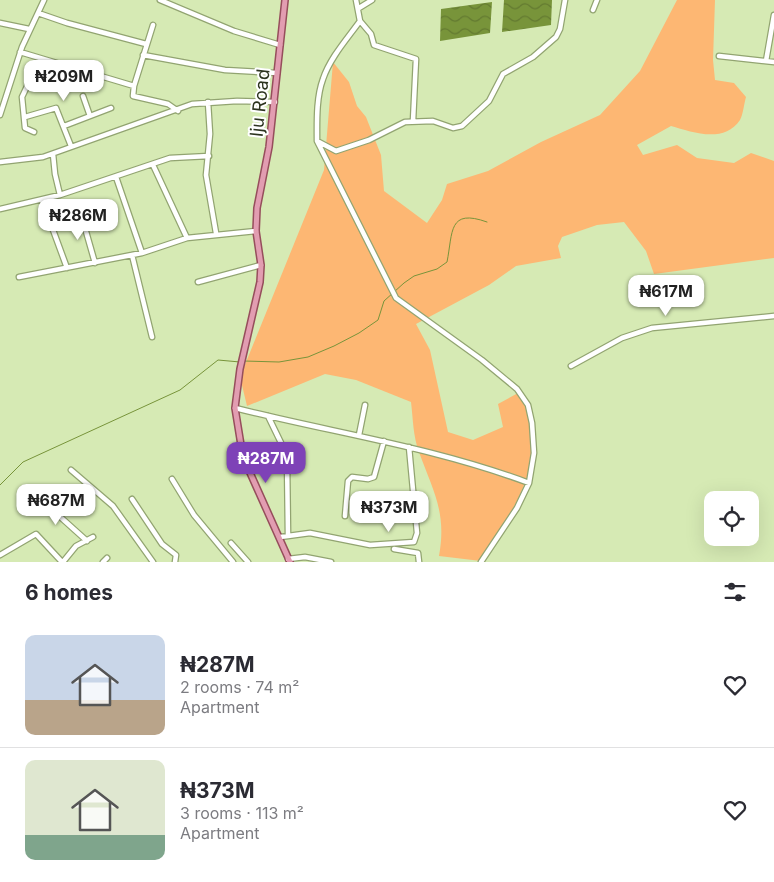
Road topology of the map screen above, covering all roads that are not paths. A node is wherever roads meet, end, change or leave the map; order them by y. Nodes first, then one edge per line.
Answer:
1 (44, 0) edge
2 (160, 0) edge
3 (285, 0) edge
4 (356, 0) edge
5 (372, 0) edge
6 (565, 0) edge
7 (597, 0) edge
8 (359, 8) junction
9 (593, 10) dead end
10 (38, 13) junction
11 (774, 15) edge
12 (360, 21) junction
13 (0, 24) edge
14 (153, 25) dead end
15 (773, 26) edge
16 (29, 29) junction
17 (146, 44) junction
18 (280, 46) junction
19 (20, 52) junction
20 (143, 55) junction
21 (719, 56) dead end
22 (766, 61) junction
23 (774, 62) edge
24 (277, 72) junction
25 (30, 80) dead end
26 (134, 86) junction
27 (83, 96) dead end
28 (208, 102) junction
29 (275, 102) junction
30 (111, 108) dead end
31 (178, 111) junction
32 (0, 115) edge
33 (90, 116) junction
34 (25, 117) junction
35 (413, 121) junction
36 (64, 126) junction
37 (34, 132) dead end
38 (318, 141) junction
39 (71, 146) junction
40 (53, 154) junction
41 (209, 156) junction
42 (0, 162) edge
43 (153, 165) junction
44 (116, 177) junction
45 (60, 195) junction
46 (42, 200) junction
47 (0, 209) edge
48 (80, 214) dead end
49 (256, 231) junction
50 (216, 233) junction
51 (187, 238) junction
52 (142, 253) junction
53 (132, 255) junction
54 (95, 263) junction
55 (260, 264) junction
56 (68, 268) junction
57 (19, 277) dead end
58 (198, 282) dead end
59 (774, 316) edge
60 (152, 337) dead end
61 (571, 366) dead end
62 (364, 405) dead end
63 (235, 408) junction
64 (268, 416) junction
65 (359, 435) junction
66 (384, 441) junction
67 (409, 447) junction
68 (70, 470) dead end
69 (172, 479) dead end
70 (529, 483) junction
71 (40, 495) dead end
72 (132, 499) dead end
73 (345, 516) dead end
74 (288, 536) junction
75 (93, 537) dead end
76 (280, 537) junction
77 (88, 540) junction
78 (232, 543) dead end
79 (394, 549) dead end
80 (241, 553) junction
81 (0, 555) edge
82 (289, 560) edge
83 (62, 562) edge
84 (153, 562) edge
85 (175, 562) edge
86 (234, 562) edge
87 (248, 562) edge
88 (331, 562) edge
89 (419, 562) edge
90 (481, 562) edge

1 - 10 street
2 - 18 street
3 - 18 main road, Iju Road
4 - 8 street
5 - 8 street
6 - 35 street
7 - 9 street
8 - 12 street
10 - 16 street
10 - 17 street
11 - 15 street
12 - 35 street
12 - 38 street
13 - 16 street
14 - 17 street
15 - 22 street
16 - 19 street
17 - 20 street
18 - 24 main road, Iju Road
19 - 26 street
19 - 32 street
20 - 24 street
20 - 26 street
21 - 22 street
22 - 23 street
24 - 29 main road, Iju Road
25 - 34 street
26 - 31 street
27 - 33 street
28 - 29 street
28 - 31 street
28 - 41 street
29 - 49 main road, Iju Road
30 - 33 street
31 - 39 street
33 - 36 street
34 - 36 street
34 - 37 street
35 - 38 street
36 - 39 street
38 - 70 street
39 - 40 street
40 - 42 street
40 - 45 street
41 - 43 street
41 - 50 street
43 - 44 street
43 - 51 street
44 - 45 street
44 - 52 street
45 - 46 street
46 - 47 street
46 - 56 street
48 - 54 street
49 - 50 street
49 - 55 main road, Iju Road
50 - 51 street
51 - 52 street
52 - 53 street
53 - 54 street
53 - 60 street
54 - 56 street
55 - 58 street
55 - 63 main road, Iju Road
56 - 57 street
59 - 61 street
62 - 65 street
63 - 64 street
63 - 76 main road, Iju Road
64 - 65 street
64 - 74 street
65 - 66 street
66 - 67 street
66 - 73 street
67 - 70 street
67 - 74 street
68 - 84 street
69 - 86 street
70 - 90 street
71 - 77 street
72 - 85 street
74 - 76 street
75 - 77 street
76 - 82 main road, Iju Road
77 - 83 street
78 - 80 street
79 - 89 street
80 - 86 street
80 - 87 street
81 - 83 street
82 - 88 street

